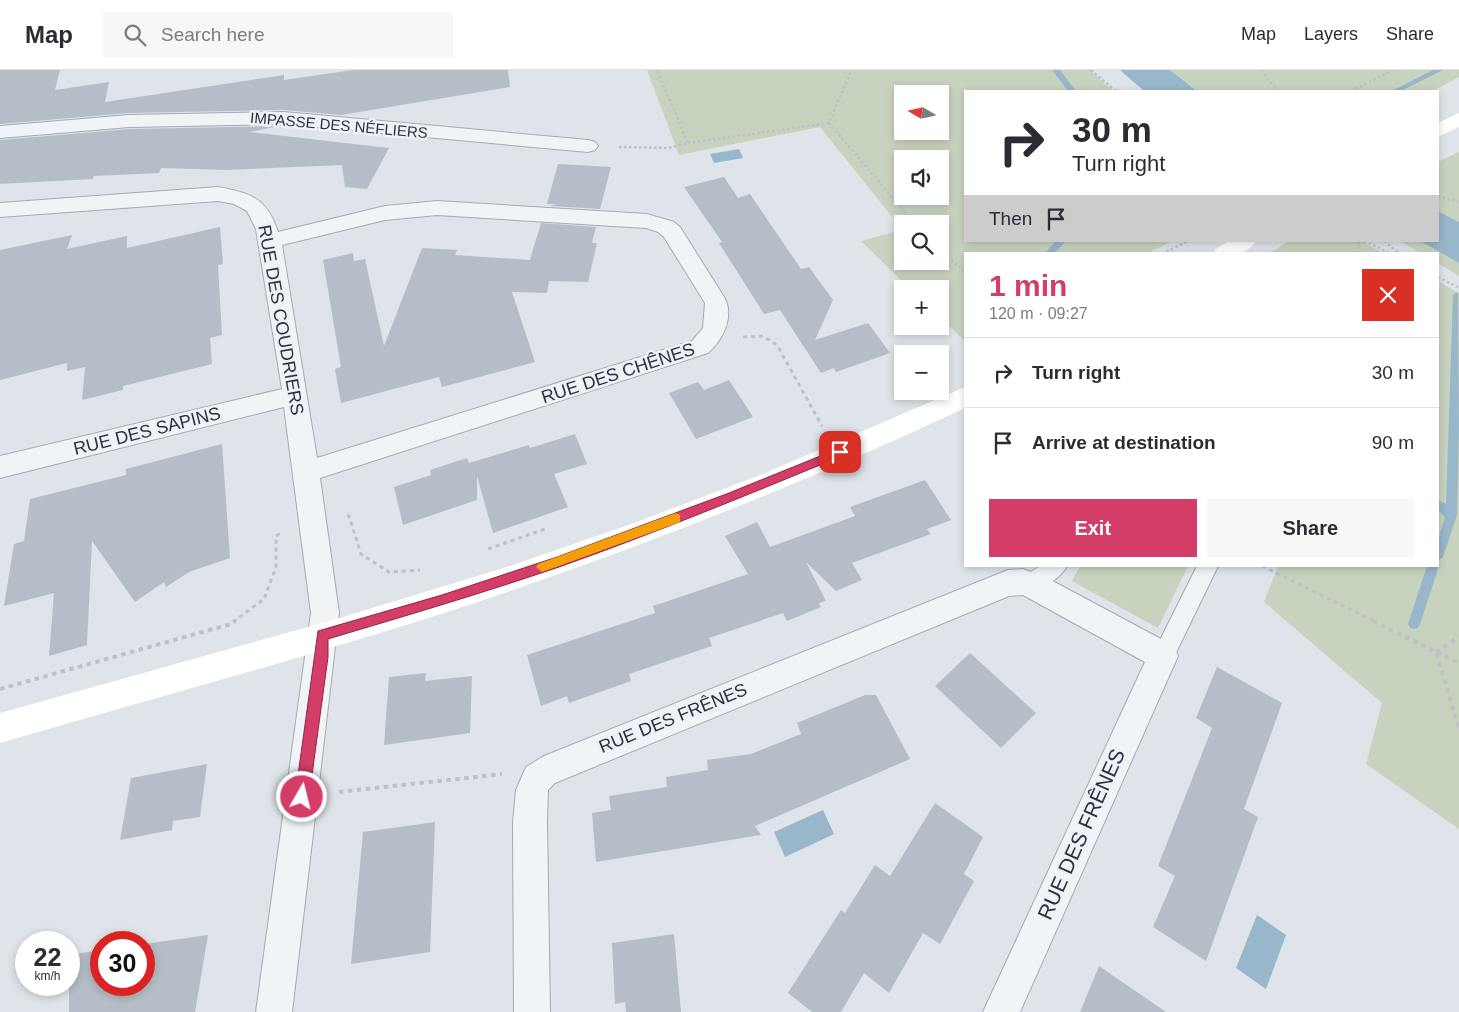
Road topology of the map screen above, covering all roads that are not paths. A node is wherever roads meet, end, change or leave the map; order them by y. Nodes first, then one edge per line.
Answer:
1 (1459, 119) edge
2 (1439, 130) edge
3 (0, 132) edge
4 (588, 146) road end
5 (0, 210) edge
6 (270, 241) junction
7 (1243, 242) edge
8 (1227, 252) edge
9 (295, 395) junction
10 (964, 397) edge
11 (0, 467) edge
12 (306, 472) junction
13 (1056, 567) edge
14 (1208, 567) edge
15 (1030, 584) junction
16 (322, 635) junction
17 (1163, 656) junction
18 (0, 728) edge
19 (274, 1012) edge
20 (532, 1012) edge
21 (1001, 1012) edge

1 - 2 main road
3 - 4 street, IMPASSE DES NÉFLIERS
5 - 6 street, RUE DES COUDRIERS
6 - 9 street, RUE DES COUDRIERS
6 - 12 street, RUE DES CHÊNES
7 - 8 main road
9 - 11 street, RUE DES SAPINS
9 - 12 street, RUE DES COUDRIERS
10 - 16 main road
12 - 16 street, RUE DES COUDRIERS
13 - 15 lane
14 - 17 lane, RUE DES FRÊNES
15 - 17 street, RUE DES FRÊNES
15 - 20 street, RUE DES FRÊNES
16 - 18 main road
16 - 19 street, RUE DES COUDRIERS
17 - 21 street, RUE DES FRÊNES

